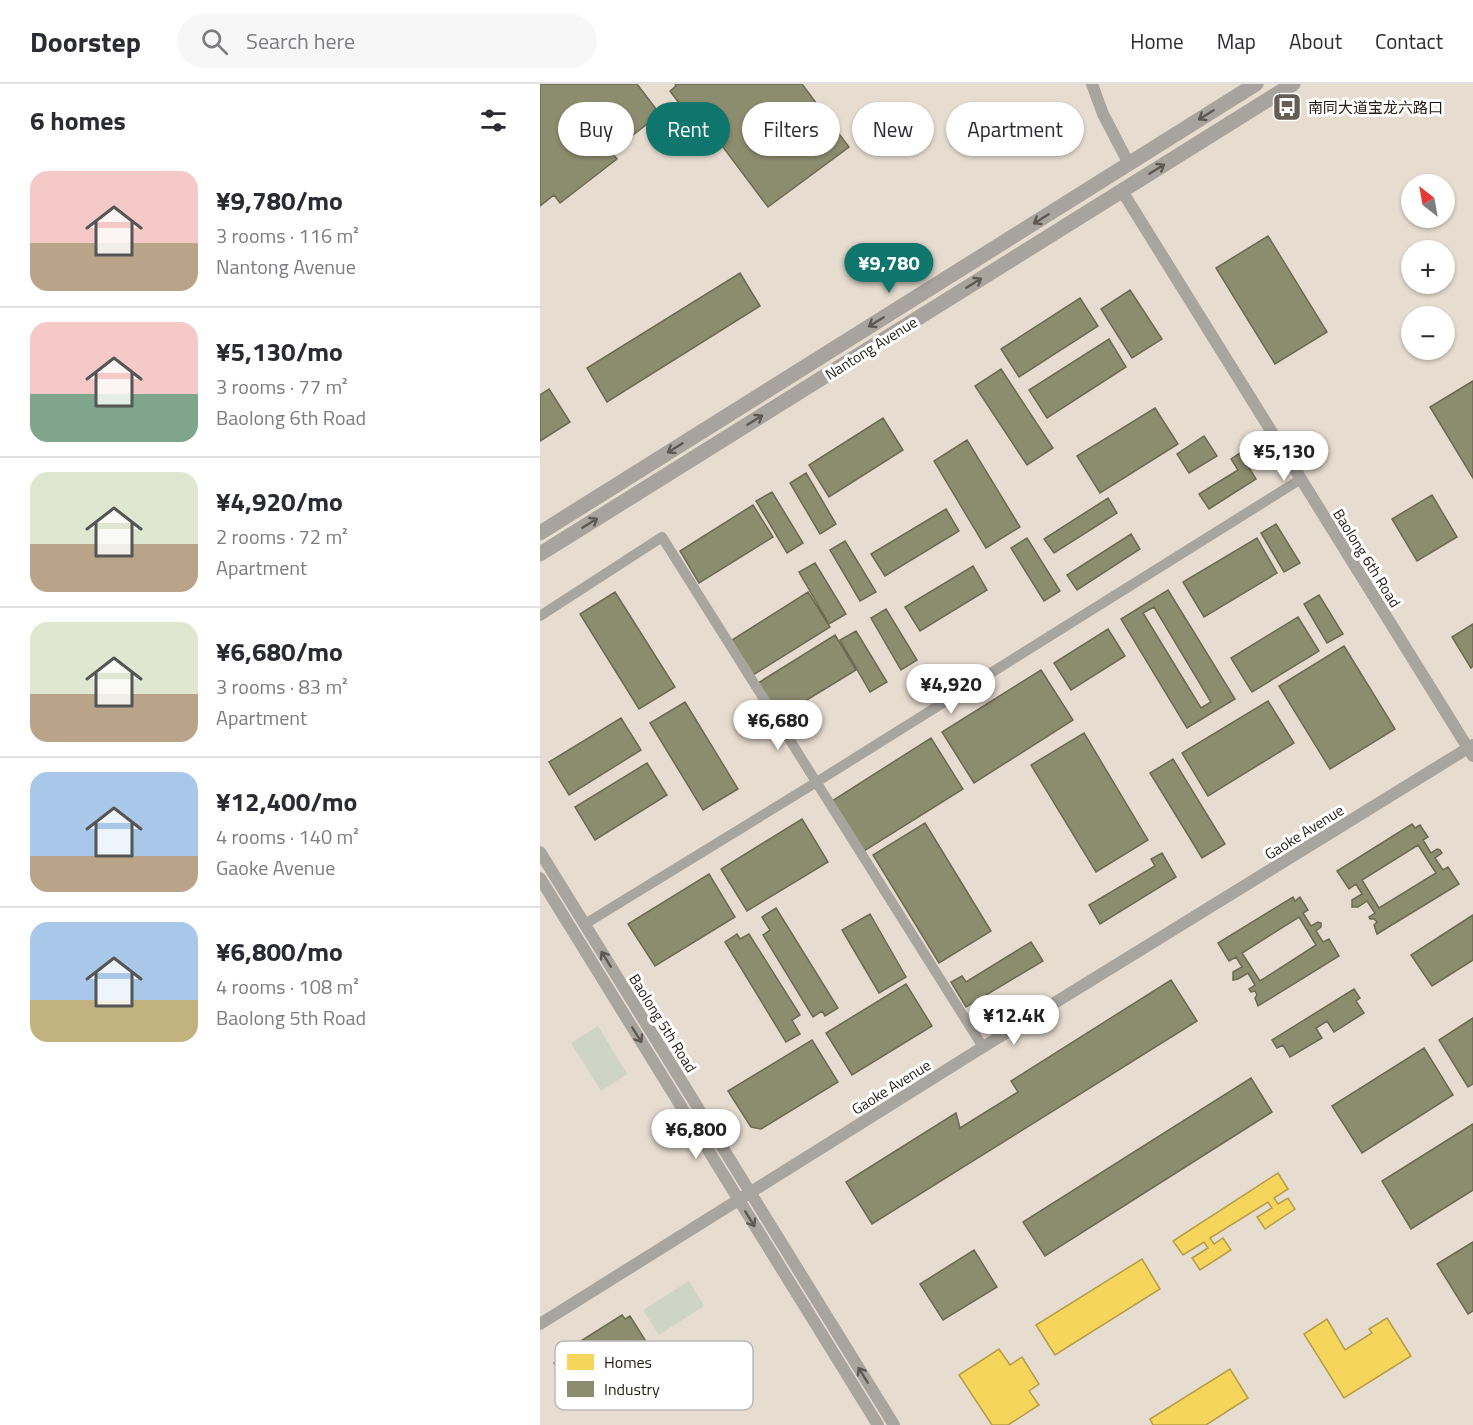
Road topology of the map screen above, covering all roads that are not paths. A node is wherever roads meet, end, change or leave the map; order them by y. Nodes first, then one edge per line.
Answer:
1 (1092, 84) edge
2 (1256, 84) edge
3 (1293, 84) edge
4 (1129, 164) junction
5 (1122, 191) junction
6 (1301, 479) junction
7 (540, 533) edge
8 (540, 554) edge
9 (540, 616) edge
10 (1471, 750) edge
11 (815, 783) junction
12 (540, 852) edge
13 (540, 878) edge
14 (585, 924) junction
15 (983, 1047) junction
16 (750, 1193) junction
17 (739, 1200) junction
18 (540, 1324) edge
19 (878, 1425) edge
20 (894, 1425) edge

1 - 4 street
2 -> 4 main road, Nantong Avenue
5 -> 3 main road, Nantong Avenue
4 -> 7 main road, Nantong Avenue
5 - 6 street, Baolong 6th Road
8 -> 5 main road, Nantong Avenue
6 - 10 street, Baolong 6th Road
6 - 11 street
9 - 11 street
10 - 15 street, Gaoke Avenue
11 - 14 street
11 - 15 street
12 - 14 street, Baolong 5th Road
13 -> 17 street, Baolong 5th Road
16 -> 14 street, Baolong 5th Road
15 - 16 street, Gaoke Avenue
16 - 17 street, Gaoke Avenue
20 -> 16 street, Baolong 5th Road
17 - 18 street, Gaoke Avenue
17 -> 19 street, Baolong 5th Road

